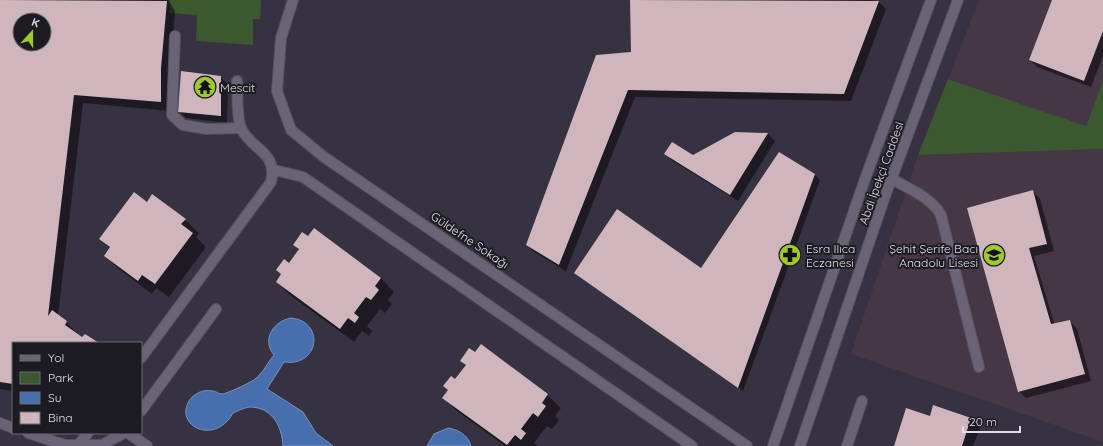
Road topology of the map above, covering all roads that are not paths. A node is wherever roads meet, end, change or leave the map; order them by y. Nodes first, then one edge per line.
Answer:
1 (293, 0) edge
2 (930, 0) edge
3 (958, 0) edge
4 (175, 36) dead end
5 (237, 81) dead end
6 (241, 128) junction
7 (274, 170) junction
8 (892, 179) junction
9 (216, 309) dead end
10 (142, 357) edge
11 (979, 367) dead end
12 (862, 401) dead end
13 (142, 410) edge
14 (0, 423) edge
15 (12, 428) edge
16 (31, 434) edge
17 (87, 434) edge
18 (122, 434) edge
19 (129, 434) edge
20 (78, 445) junction
21 (147, 446) edge
22 (692, 446) edge
23 (747, 446) edge
24 (773, 446) edge
25 (800, 446) edge
26 (847, 446) edge

1 - 23 street, Güldefne Sokağı
2 - 24 street, Abdi İpekçi Caddesi
3 - 8 street, Abdi İpekçi Caddesi
4 - 6 street
5 - 6 street
6 - 7 street
7 - 10 street
7 - 22 street
8 - 11 street
8 - 25 street, Abdi İpekçi Caddesi
9 - 13 street
12 - 26 street
14 - 15 street
16 - 20 street
17 - 20 street
18 - 20 street
19 - 21 street

